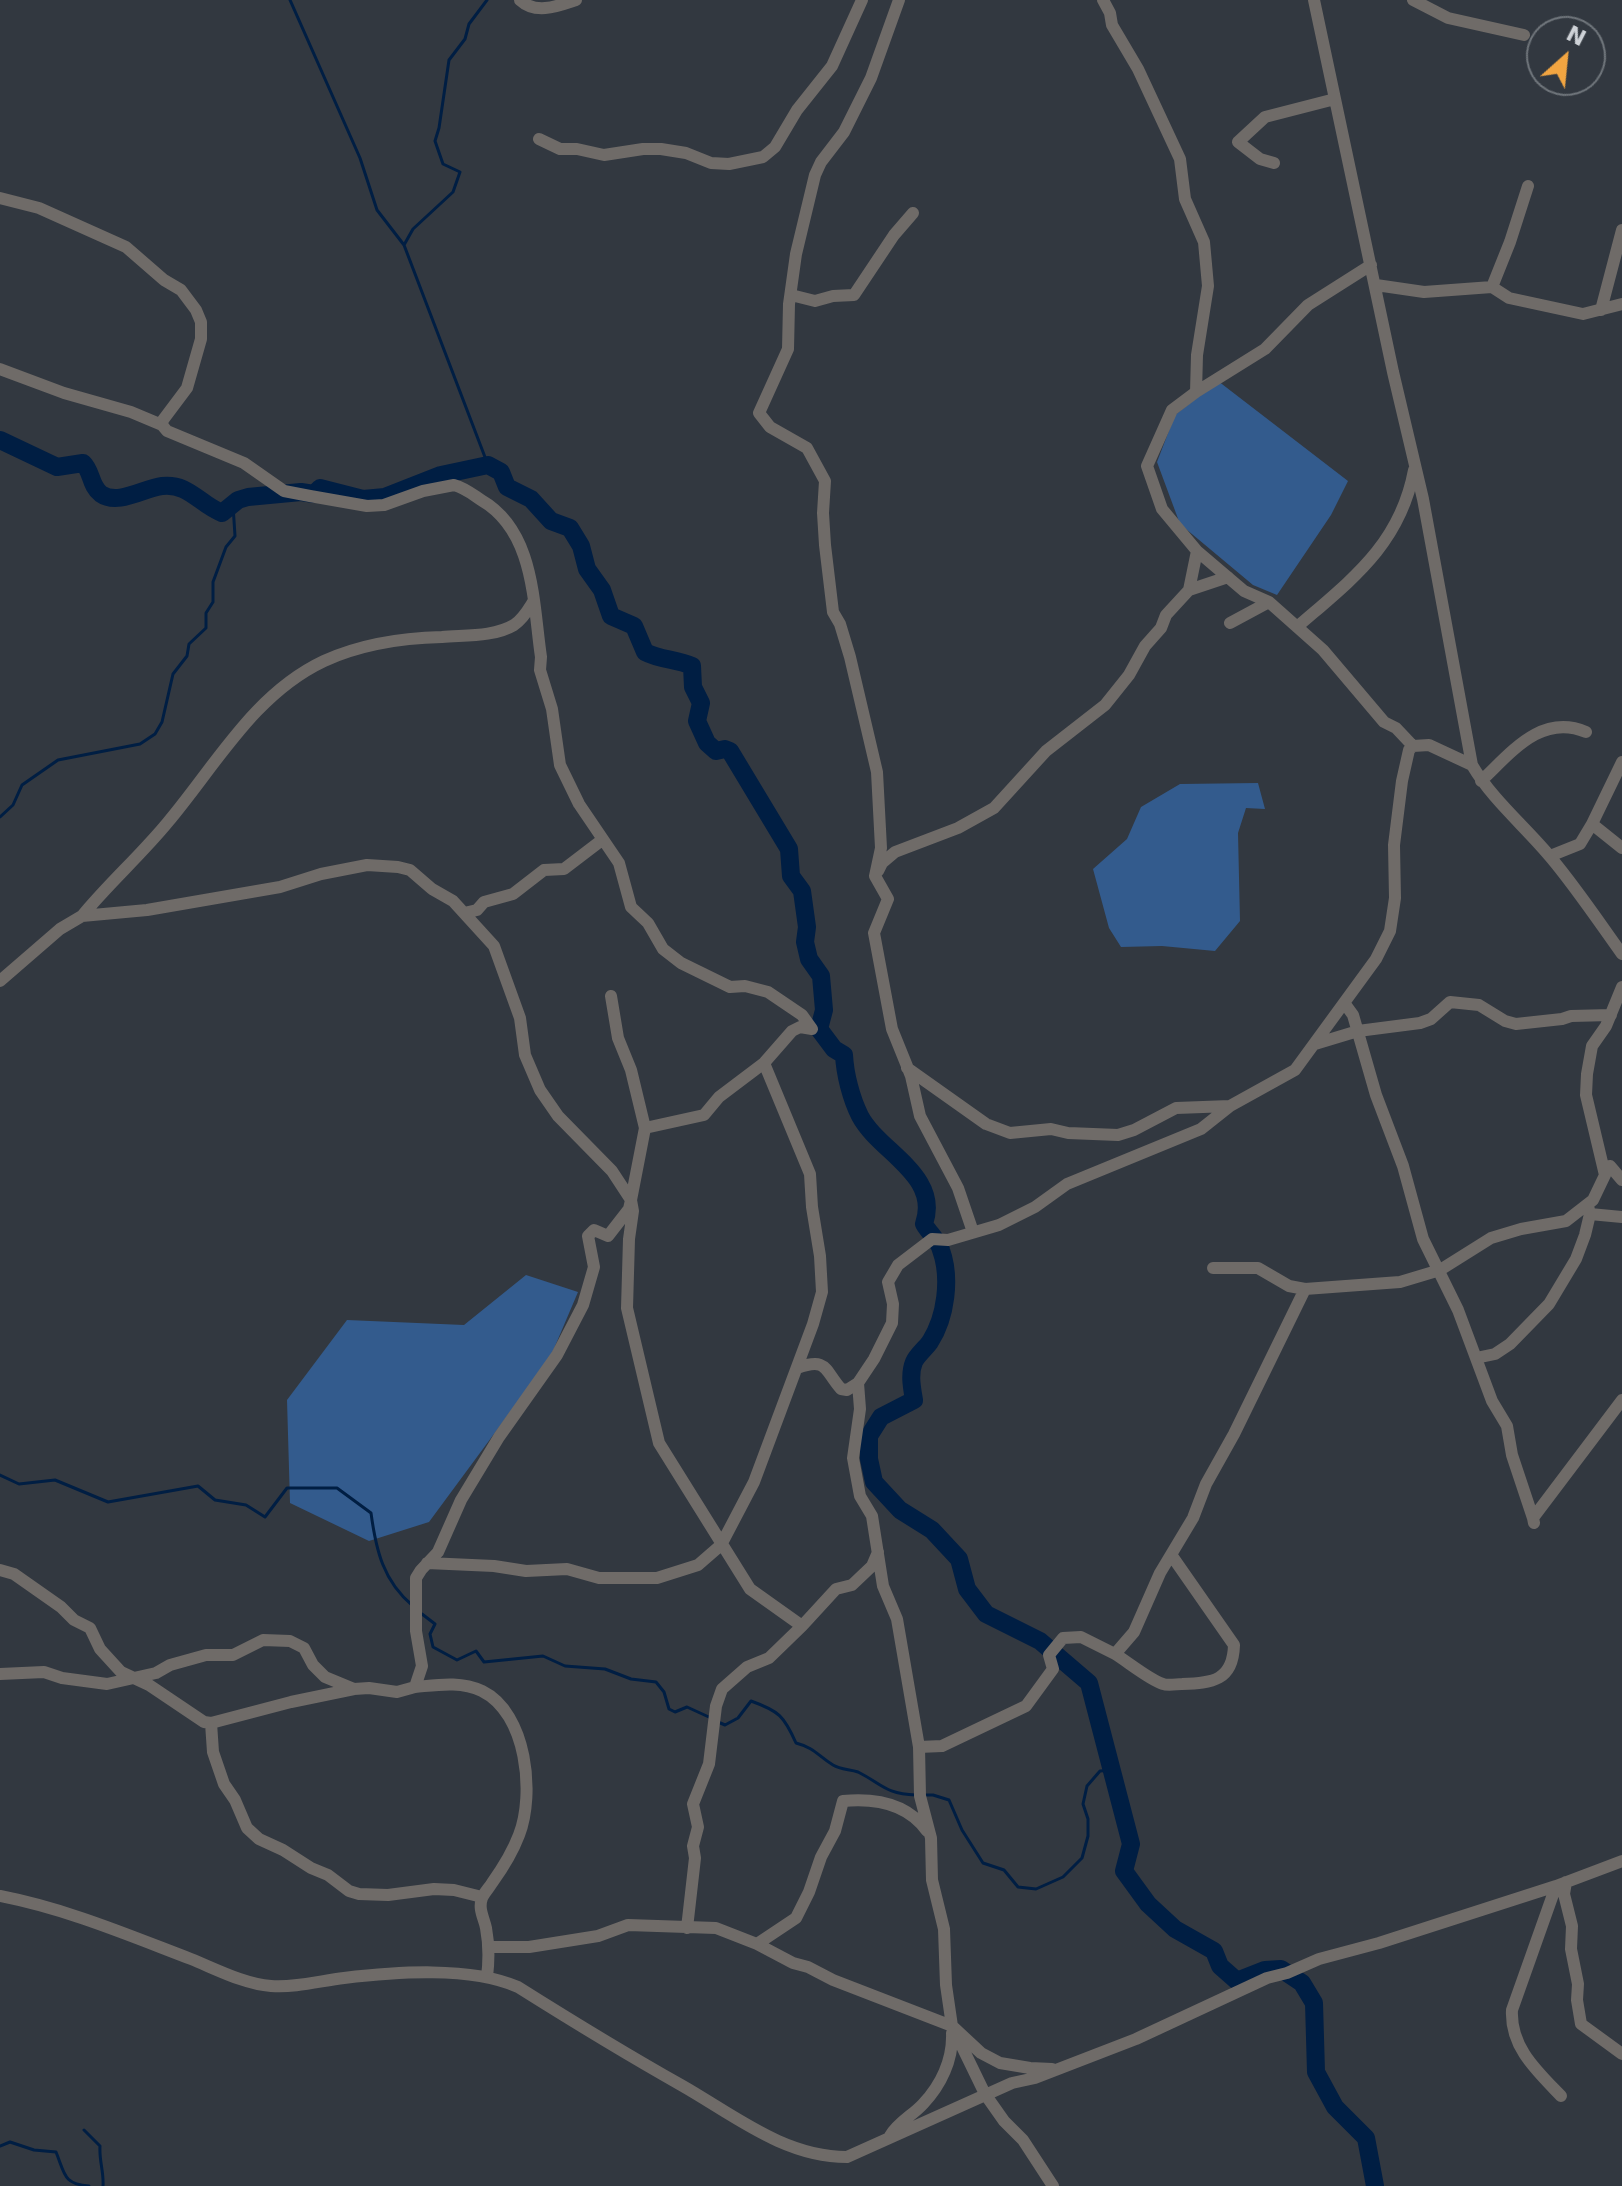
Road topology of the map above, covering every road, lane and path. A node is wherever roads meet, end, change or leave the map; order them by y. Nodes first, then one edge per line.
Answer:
1 (520, 0) edge
2 (576, 0) edge
3 (862, 0) edge
4 (899, 0) edge
5 (1103, 0) edge
6 (1317, 0) edge
7 (1413, 0) edge
8 (1524, 35) dead end
9 (1335, 99) junction
10 (539, 139) dead end
11 (1274, 163) dead end
12 (1528, 186) dead end
13 (0, 198) edge
14 (913, 213) dead end
15 (1622, 230) edge
16 (1371, 265) junction
17 (1376, 285) junction
18 (1492, 287) junction
19 (791, 295) junction
20 (1622, 304) edge
21 (1601, 310) junction
22 (0, 369) edge
23 (1196, 392) junction
24 (162, 425) junction
25 (1415, 462) junction
26 (1197, 551) junction
27 (1228, 577) junction
28 (1189, 590) junction
29 (533, 602) junction
30 (1269, 602) junction
31 (1230, 623) dead end
32 (1297, 627) junction
33 (1586, 732) dead end
34 (1413, 746) junction
35 (1622, 762) edge
36 (1472, 765) junction
37 (1481, 781) junction
38 (1592, 824) junction
39 (602, 840) junction
40 (1622, 848) edge
41 (1550, 856) junction
42 (875, 876) junction
43 (464, 913) junction
44 (82, 916) junction
45 (1622, 954) edge
46 (0, 981) edge
47 (1622, 987) edge
48 (611, 996) dead end
49 (1345, 1004) junction
50 (1611, 1015) junction
51 (1358, 1031) junction
52 (1315, 1044) junction
53 (764, 1063) junction
54 (907, 1068) junction
55 (1230, 1106) junction
56 (645, 1128) junction
57 (1610, 1166) dead end
58 (1622, 1180) edge
59 (631, 1200) junction
60 (1589, 1210) junction
61 (1622, 1217) edge
62 (973, 1232) junction
63 (1213, 1268) dead end
64 (1440, 1270) junction
65 (1305, 1289) junction
66 (1476, 1358) junction
67 (797, 1368) junction
68 (858, 1383) junction
69 (1622, 1400) edge
70 (721, 1545) junction
71 (878, 1552) junction
72 (1172, 1556) junction
73 (427, 1563) junction
74 (0, 1570) edge
75 (802, 1626) junction
76 (1115, 1654) junction
77 (0, 1674) edge
78 (134, 1677) junction
79 (415, 1687) junction
80 (354, 1689) junction
81 (211, 1723) junction
82 (919, 1747) junction
83 (931, 1838) junction
84 (1622, 1861) edge
85 (1561, 1884) junction
86 (0, 1896) edge
87 (482, 1897) junction
88 (687, 1928) junction
89 (757, 1944) junction
90 (488, 1947) junction
91 (487, 1977) junction
92 (952, 2026) junction
93 (1622, 2054) edge
94 (1061, 2069) junction
95 (985, 2094) junction
96 (1561, 2096) dead end
97 (888, 2138) junction
98 (1053, 2186) edge

1 - 2 street
3 - 10 street
4 - 19 street
5 - 23 street
6 - 9 street
7 - 8 street
9 - 11 street
9 - 16 street
12 - 18 street
13 - 24 street
14 - 19 street
15 - 21 street
16 - 17 street
16 - 23 street
17 - 18 street
17 - 25 street
18 - 21 street
19 - 42 street
20 - 21 street
22 - 24 street
23 - 26 street
24 - 29 street
25 - 32 street
25 - 36 street
26 - 27 street
26 - 28 street
27 - 28 street
27 - 30 street
28 - 42 street
29 - 39 street
29 - 44 street
30 - 31 street
30 - 32 street
32 - 34 street
33 - 37 street
34 - 36 street
34 - 49 street
35 - 38 street
36 - 37 street
37 - 41 street
38 - 40 street
38 - 41 street
39 - 43 street
39 - 53 street
41 - 45 street
42 - 54 street
43 - 44 street
43 - 59 street
44 - 46 street
47 - 50 street
48 - 56 street
49 - 51 street
49 - 52 street
50 - 51 street
50 - 60 street
51 - 52 street
51 - 64 street
52 - 55 street
53 - 56 street
53 - 67 street
54 - 55 street
54 - 62 street
55 - 62 street
56 - 59 street
57 - 58 street
59 - 70 street
59 - 73 street
60 - 61 street
60 - 64 street
60 - 66 street
62 - 68 street
63 - 65 street
64 - 65 street
64 - 66 street
65 - 72 street
66 - 69 street
67 - 68 street
67 - 70 street
68 - 71 street
70 - 73 street
70 - 75 street
71 - 75 street
71 - 82 street
72 - 76 street
72 - 76 street
73 - 79 street
74 - 78 street
75 - 88 street
76 - 82 street
77 - 78 street
78 - 80 street
78 - 81 street
79 - 80 street
79 - 87 street
80 - 81 street
81 - 87 street
82 - 83 street
83 - 89 street
83 - 92 street
84 - 85 street
85 - 93 street
85 - 94 street
85 - 96 street
86 - 91 street
87 - 90 street
88 - 89 street
88 - 90 street
89 - 92 street
90 - 91 street
91 - 97 street
92 - 94 street
92 - 95 street
92 - 97 street
94 - 95 street
95 - 97 street
95 - 98 street

